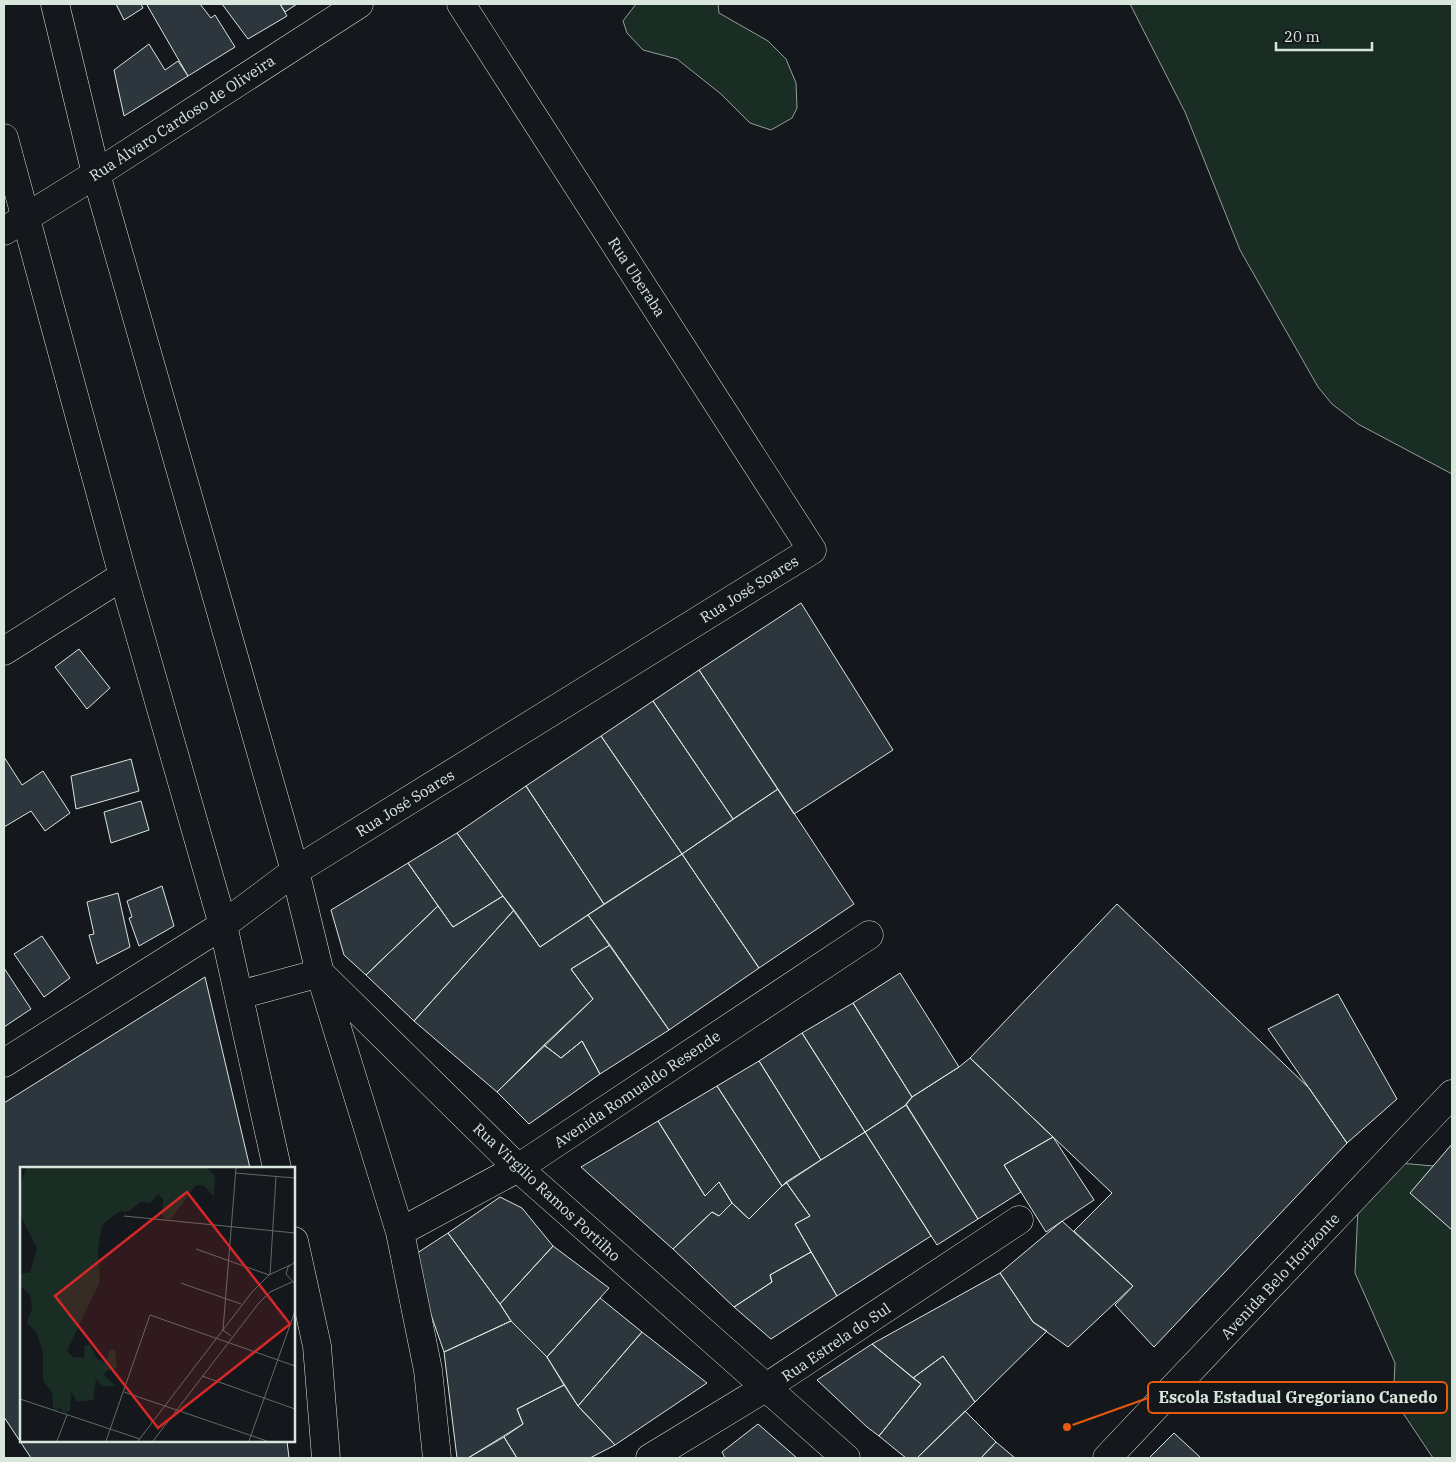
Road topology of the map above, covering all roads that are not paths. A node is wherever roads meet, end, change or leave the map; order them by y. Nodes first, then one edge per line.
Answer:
1 (55, 4) edge
2 (359, 4) edge
3 (461, 4) edge
4 (4, 138) edge
5 (96, 174) junction
6 (15, 224) edge
7 (812, 550) joint
8 (123, 576) junction
9 (4, 651) edge
10 (295, 871) junction
11 (223, 924) junction
12 (869, 935) dead end
13 (320, 973) junction
14 (239, 995) junction
15 (4, 1063) edge
16 (1452, 1094) edge
17 (278, 1167) edge
18 (518, 1168) junction
19 (1019, 1220) dead end
20 (400, 1232) junction
21 (295, 1245) edge
22 (766, 1388) junction
23 (326, 1458) edge
24 (437, 1458) edge
25 (650, 1458) edge
26 (846, 1458) edge
27 (1107, 1458) edge

1 - 5 street
2 - 5 street, Rua Álvaro Cardoso de Oliveira
3 - 7 street, Rua Uberaba
4 - 6 street
5 - 6 street, Rua Álvaro Cardoso de Oliveira
5 - 10 street
6 - 8 street
7 - 10 street, Rua José Soares
8 - 9 street
8 - 11 street
10 - 11 street, Rua José Soares
10 - 13 street
11 - 14 street
11 - 15 street, Rua José Soares
12 - 18 street, Avenida Romualdo Resende
13 - 14 street
13 - 18 street, Rua Virgilio Ramos Portilho
13 - 20 street
14 - 17 street
16 - 27 street, Avenida Belo Horizonte
18 - 20 street, Avenida Romualdo Resende
18 - 22 street, Rua Virgilio Ramos Portilho
19 - 22 street, Rua Estrela do Sul
20 - 24 street
21 - 23 street
22 - 25 street, Rua Estrela do Sul
22 - 26 street, Rua Virgilio Ramos Portilho

